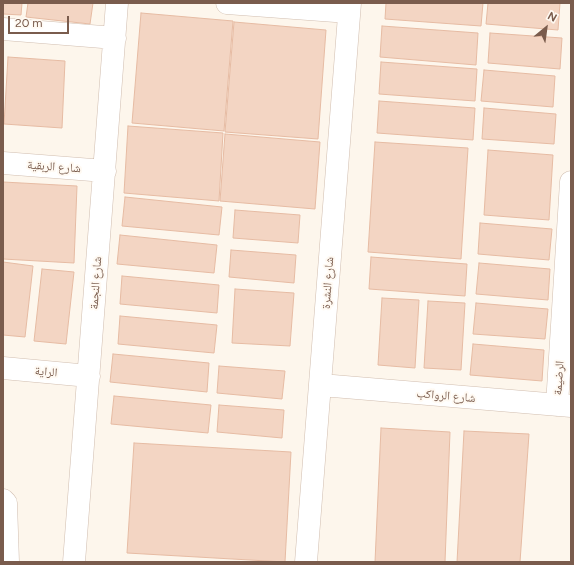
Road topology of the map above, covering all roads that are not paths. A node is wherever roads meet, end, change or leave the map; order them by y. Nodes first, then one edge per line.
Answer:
1 (117, 3) edge
2 (227, 3) edge
3 (349, 8) edge
4 (3, 29) edge
5 (115, 38) junction
6 (3, 163) edge
7 (105, 171) junction
8 (571, 182) edge
9 (3, 368) edge
10 (90, 376) junction
11 (321, 385) junction
12 (564, 406) edge
13 (3, 500) edge
14 (8, 562) edge
15 (74, 562) edge
16 (306, 562) edge

1 - 5 street, شارع النجمة
2 - 3 street
3 - 11 street, شارع النشرة
4 - 5 street
5 - 7 street, شارع النجمة
6 - 7 street, شارع الربقية
7 - 10 street, شارع النجمة
8 - 12 street, الرضيمة
9 - 10 street, الراية
10 - 15 street, شارع النجمة
11 - 12 street, شارع الرواكب
11 - 16 street, شارع النشرة
13 - 14 street

